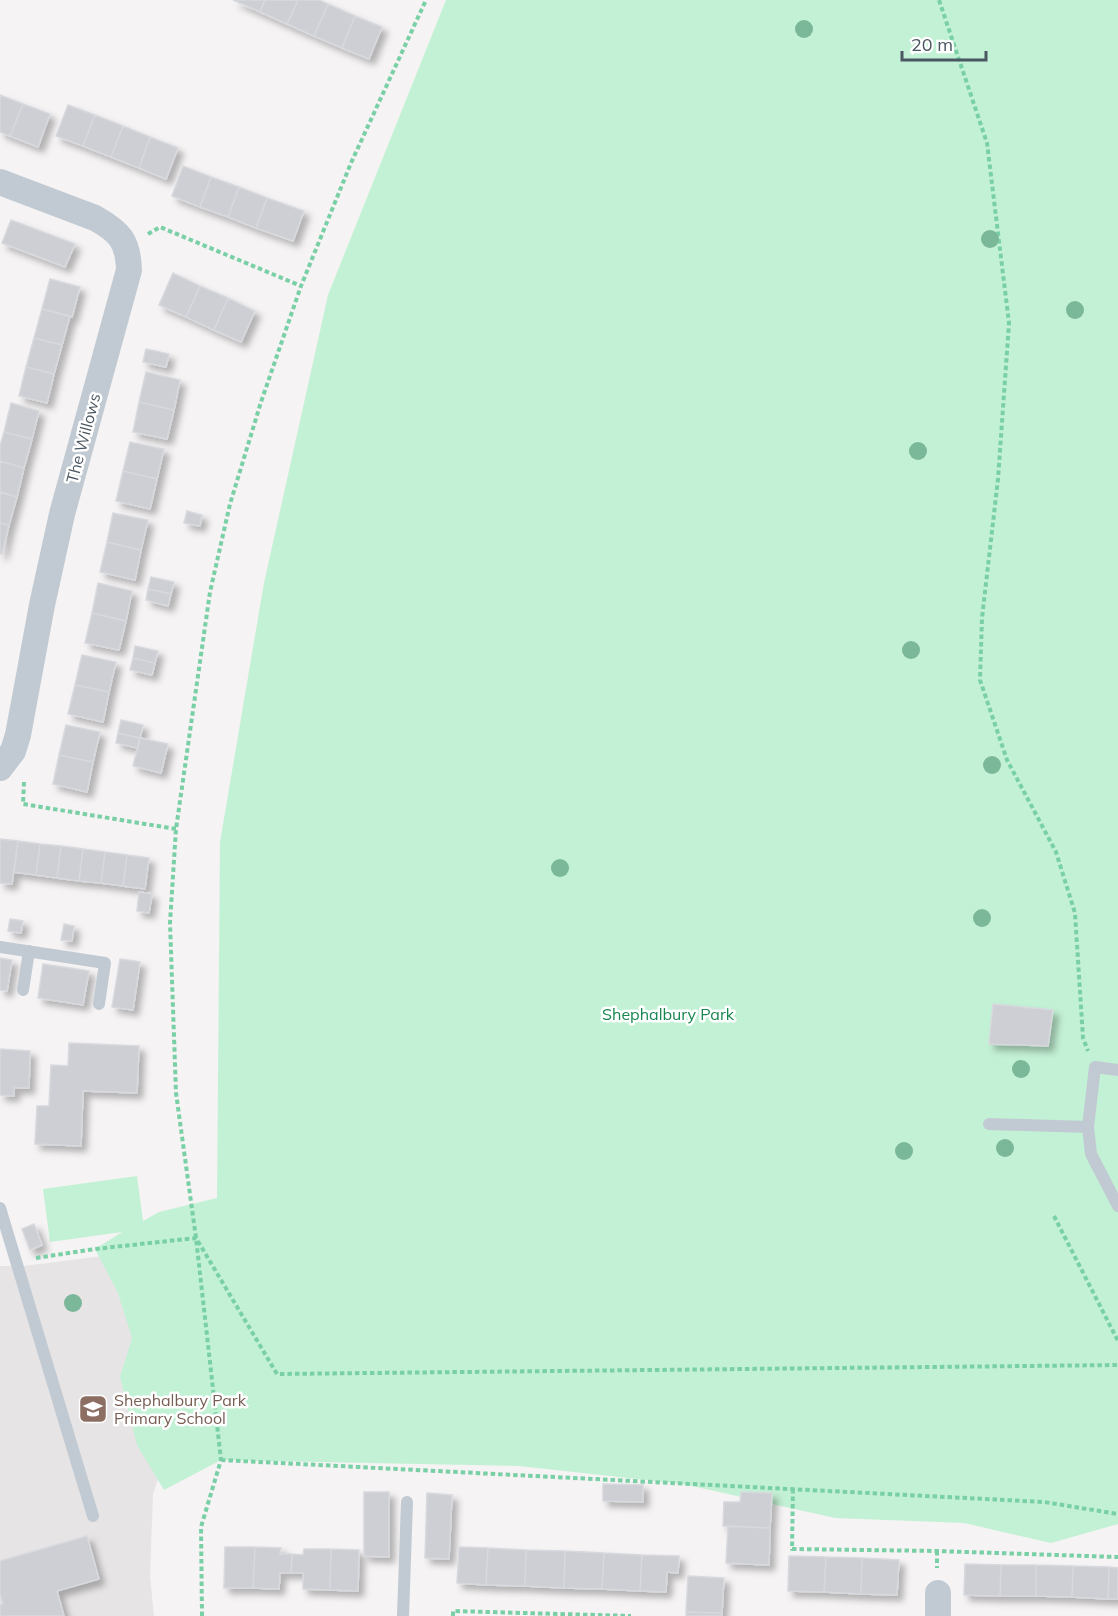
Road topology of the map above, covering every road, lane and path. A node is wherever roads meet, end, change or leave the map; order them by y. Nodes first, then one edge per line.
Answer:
1 (426, 0) edge
2 (939, 0) edge
3 (0, 182) edge
4 (126, 246) junction
5 (301, 286) junction
6 (6, 759) edge
7 (176, 829) junction
8 (0, 947) edge
9 (29, 951) junction
10 (23, 990) dead end
11 (99, 1004) dead end
12 (1095, 1067) junction
13 (1118, 1070) edge
14 (989, 1125) dead end
15 (1088, 1127) junction
16 (1118, 1206) edge
17 (0, 1208) edge
18 (1054, 1216) dead end
19 (196, 1238) junction
20 (16, 1261) junction
21 (1118, 1341) edge
22 (1118, 1365) edge
23 (221, 1460) junction
24 (793, 1489) junction
25 (407, 1502) dead end
26 (1118, 1514) edge
27 (93, 1516) dead end
28 (1118, 1557) edge
29 (202, 1616) edge
30 (403, 1616) edge
31 (453, 1616) edge
32 (631, 1616) edge

1 - 5 path
2 - 12 path
3 - 4 street
4 - 5 path
4 - 6 street, The Willows
5 - 7 path
6 - 7 path
7 - 19 path
8 - 9 lane
9 - 10 lane
9 - 11 lane
12 - 13 lane
12 - 15 lane
14 - 15 lane
15 - 16 lane
17 - 20 lane
18 - 21 path
19 - 20 path
19 - 22 path
19 - 23 path
20 - 27 lane
23 - 24 path
23 - 29 path
24 - 26 path
24 - 28 path
25 - 30 lane
31 - 32 path

